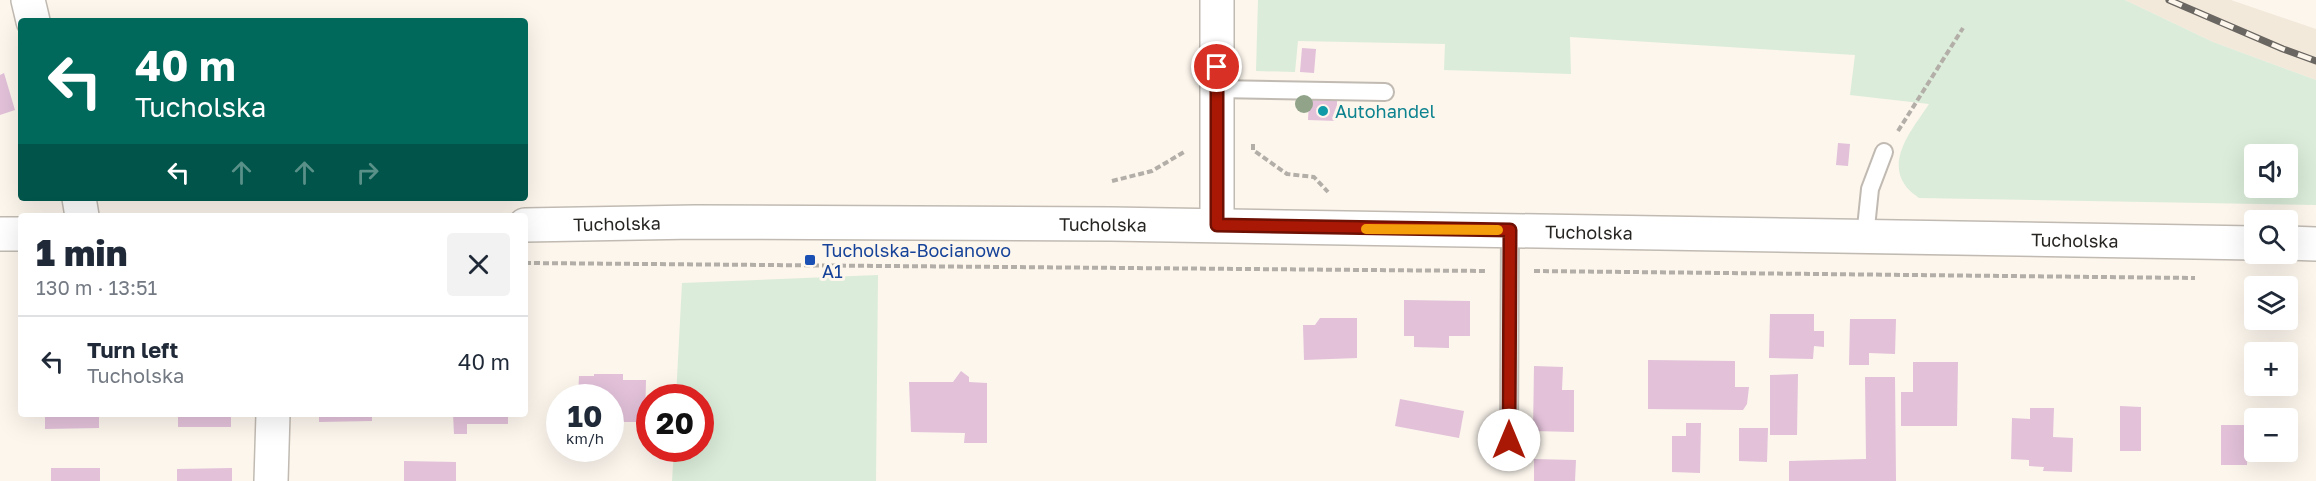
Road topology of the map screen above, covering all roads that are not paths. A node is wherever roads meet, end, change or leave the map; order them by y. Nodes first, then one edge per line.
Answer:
1 (28, 0) edge
2 (1217, 0) edge
3 (32, 18) edge
4 (1217, 89) junction
5 (1385, 92) dead end
6 (1884, 152) road end
7 (528, 225) edge
8 (1217, 225) junction
9 (1510, 230) junction
10 (0, 234) edge
11 (18, 234) edge
12 (1865, 237) junction
13 (2244, 243) edge
14 (2298, 243) edge
15 (2316, 244) edge
16 (273, 417) edge
17 (1509, 440) dead end
18 (272, 481) edge

1 - 3 main road
2 - 4 main road
4 - 5 lane
4 - 8 main road
6 - 12 lane
7 - 8 main road, Tucholska
8 - 9 main road, Tucholska
9 - 12 main road, Tucholska
9 - 17 lane
10 - 11 main road
12 - 13 main road, Tucholska
14 - 15 main road
16 - 18 main road

